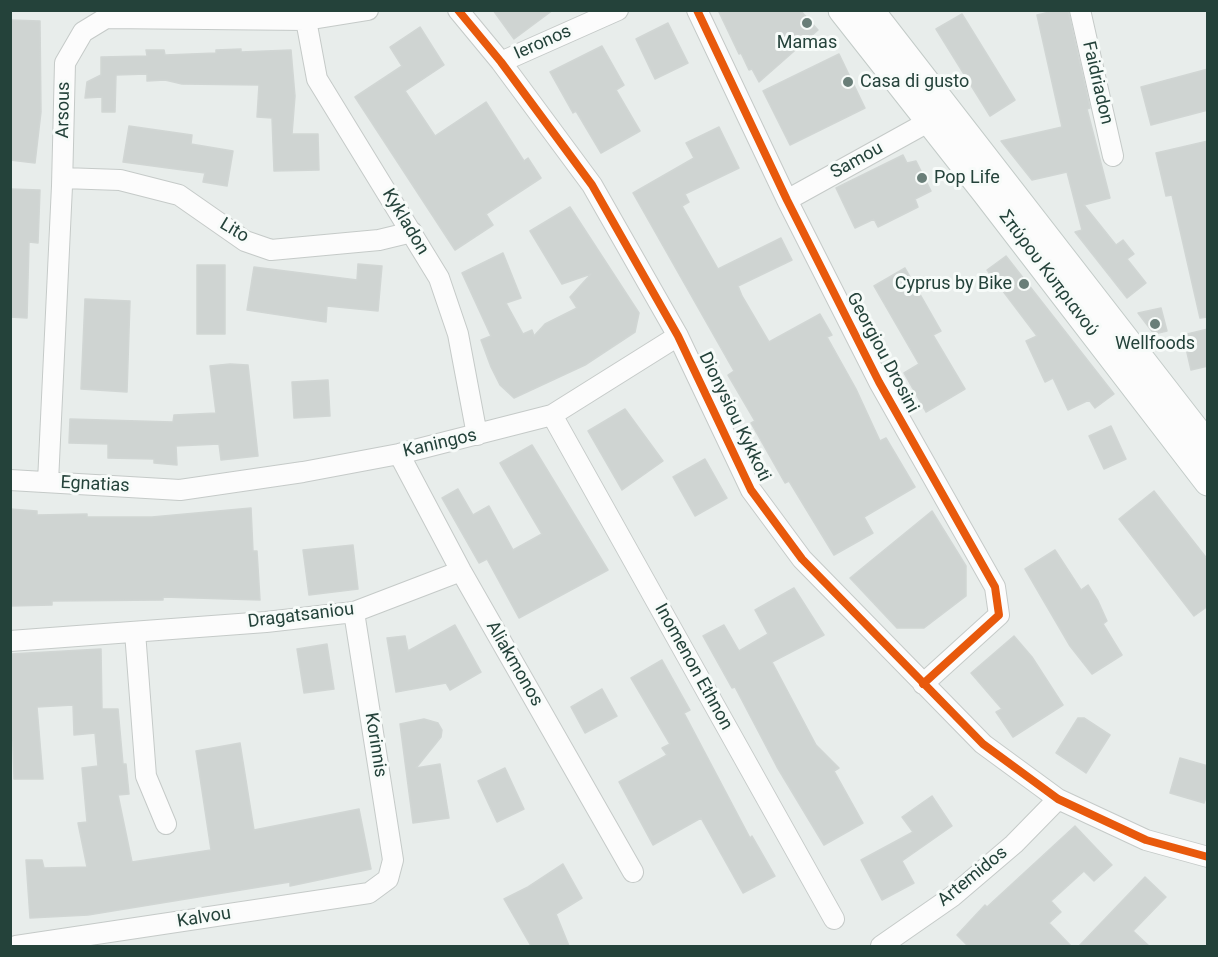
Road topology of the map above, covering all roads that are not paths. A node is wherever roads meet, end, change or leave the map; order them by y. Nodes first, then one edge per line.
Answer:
1 (368, 10) edge
2 (458, 10) edge
3 (618, 10) edge
4 (697, 10) edge
5 (842, 10) edge
6 (870, 10) edge
7 (1080, 10) edge
8 (306, 20) junction
9 (501, 62) junction
10 (928, 122) junction
11 (1113, 156) dead end
12 (63, 178) junction
13 (787, 200) junction
14 (412, 232) junction
15 (678, 336) junction
16 (552, 415) junction
17 (477, 435) junction
18 (1208, 446) edge
19 (399, 454) junction
20 (10, 480) edge
21 (48, 482) junction
22 (1208, 482) edge
23 (180, 490) joint
24 (461, 571) junction
25 (354, 612) junction
26 (135, 632) junction
27 (10, 641) edge
28 (924, 684) junction
29 (1058, 799) junction
30 (166, 824) dead end
31 (1208, 857) edge
32 (633, 872) dead end
33 (388, 879) joint
34 (834, 919) dead end
35 (16, 946) edge
36 (881, 946) edge

1 - 8 street, Arsous
2 - 9 street, Dionysiou Kykkoti
3 - 9 street, Ieronos
4 - 13 street, Georgiou Drosini
5 - 10 main road, Σπύρου Κυπριανού
6 - 18 main road, Σπύρου Κυπριανού
7 - 11 street, Faidriadon
8 - 12 street, Arsous
8 - 14 street, Kykladon
9 - 15 street, Dionysiou Kykkoti
10 - 13 street, Samou
10 - 22 main road, Σπύρου Κυπριανού
12 - 14 street, Lito
12 - 21 street, Arsous
13 - 28 street, Georgiou Drosini
14 - 17 street, Kykladon
15 - 16 street, Kaningos
15 - 28 street, Dionysiou Kykkoti
16 - 17 street, Kaningos
16 - 34 street, Inomenon Ethnon
17 - 19 street, Kaningos
19 - 23 street, Kaningos
19 - 24 street, Aliakmonos
20 - 21 street, Egnatias
21 - 23 street, Egnatias
24 - 25 street, Dragatsaniou
24 - 32 street, Aliakmonos
25 - 26 street, Dragatsaniou
25 - 33 street, Korinnis
26 - 27 street, Dragatsaniou
26 - 30 street
28 - 29 street, Dionysiou Kykkoti
29 - 31 street, Dionysiou Kykkoti
29 - 36 street, Artemidos
33 - 35 street, Kalvou

